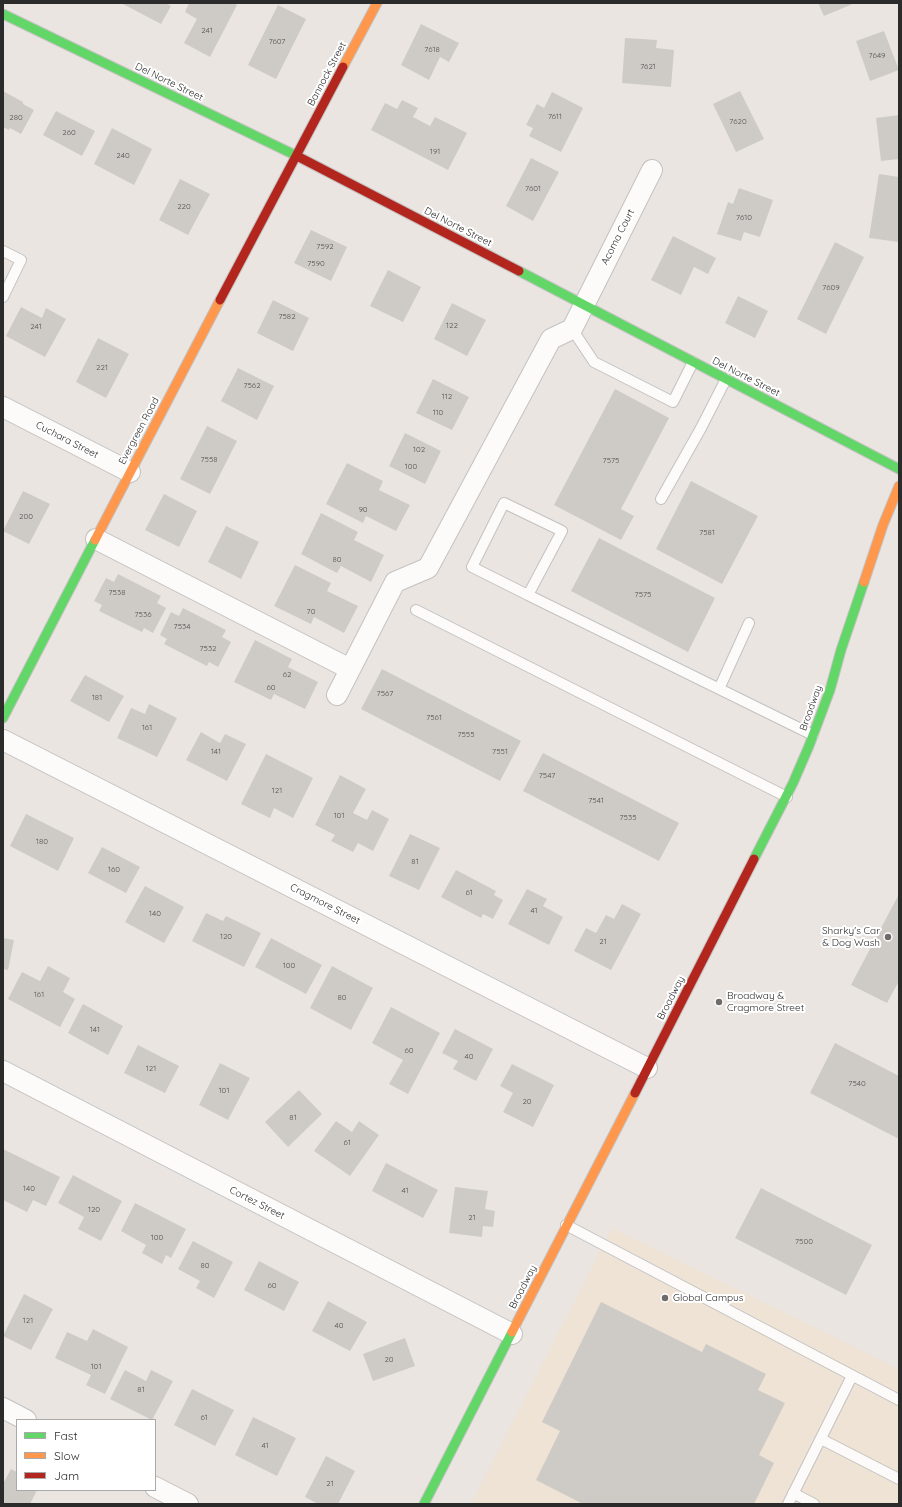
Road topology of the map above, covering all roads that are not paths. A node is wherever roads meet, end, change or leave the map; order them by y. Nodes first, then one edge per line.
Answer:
1 (377, 3) edge
2 (3, 14) edge
3 (296, 155) junction
4 (652, 170) dead end
5 (3, 251) edge
6 (3, 297) edge
7 (583, 305) junction
8 (572, 328) junction
9 (693, 362) junction
10 (726, 379) junction
11 (3, 407) edge
12 (899, 469) edge
13 (130, 472) junction
14 (899, 486) edge
15 (661, 499) dead end
16 (96, 539) junction
17 (528, 595) junction
18 (416, 610) dead end
19 (749, 623) dead end
20 (350, 669) junction
21 (719, 689) junction
22 (337, 695) dead end
23 (3, 718) edge
24 (813, 735) junction
25 (3, 740) edge
26 (786, 797) junction
27 (647, 1068) junction
28 (3, 1071) edge
29 (566, 1225) junction
30 (512, 1334) junction
31 (852, 1376) junction
32 (899, 1400) edge
33 (3, 1408) edge
34 (24, 1419) edge
35 (820, 1439) junction
36 (899, 1479) edge
37 (156, 1488) edge
38 (793, 1493) junction
39 (188, 1504) edge
40 (424, 1504) edge
41 (788, 1504) edge
42 (814, 1504) edge

1 - 3 street, Bannock Street
2 - 3 street, Del Norte Street
3 - 7 street, Del Norte Street
3 - 13 street, Evergreen Road
4 - 7 street, Acoma Court
5 - 6 lane
7 - 8 street, Acoma Court
7 - 9 street, Del Norte Street
8 - 9 lane
8 - 20 street
9 - 10 street, Del Norte Street
10 - 12 street, Del Norte Street
10 - 15 lane
11 - 13 street, Cuchara Street
13 - 16 street, Evergreen Road
14 - 24 street, Broadway
16 - 20 street
16 - 23 street, Evergreen Road
17 - 17 lane
17 - 21 lane
18 - 26 lane
19 - 21 lane
20 - 22 street
21 - 24 lane
24 - 26 street, Broadway
25 - 27 street, Cragmore Street
26 - 27 street, Broadway
27 - 29 street, Broadway
28 - 30 street, Cortez Street
29 - 30 street, Broadway
29 - 31 lane
30 - 40 street, Broadway
31 - 32 lane
31 - 35 lane
33 - 34 street
35 - 36 lane
35 - 38 lane
37 - 39 street
38 - 41 lane
38 - 42 lane

